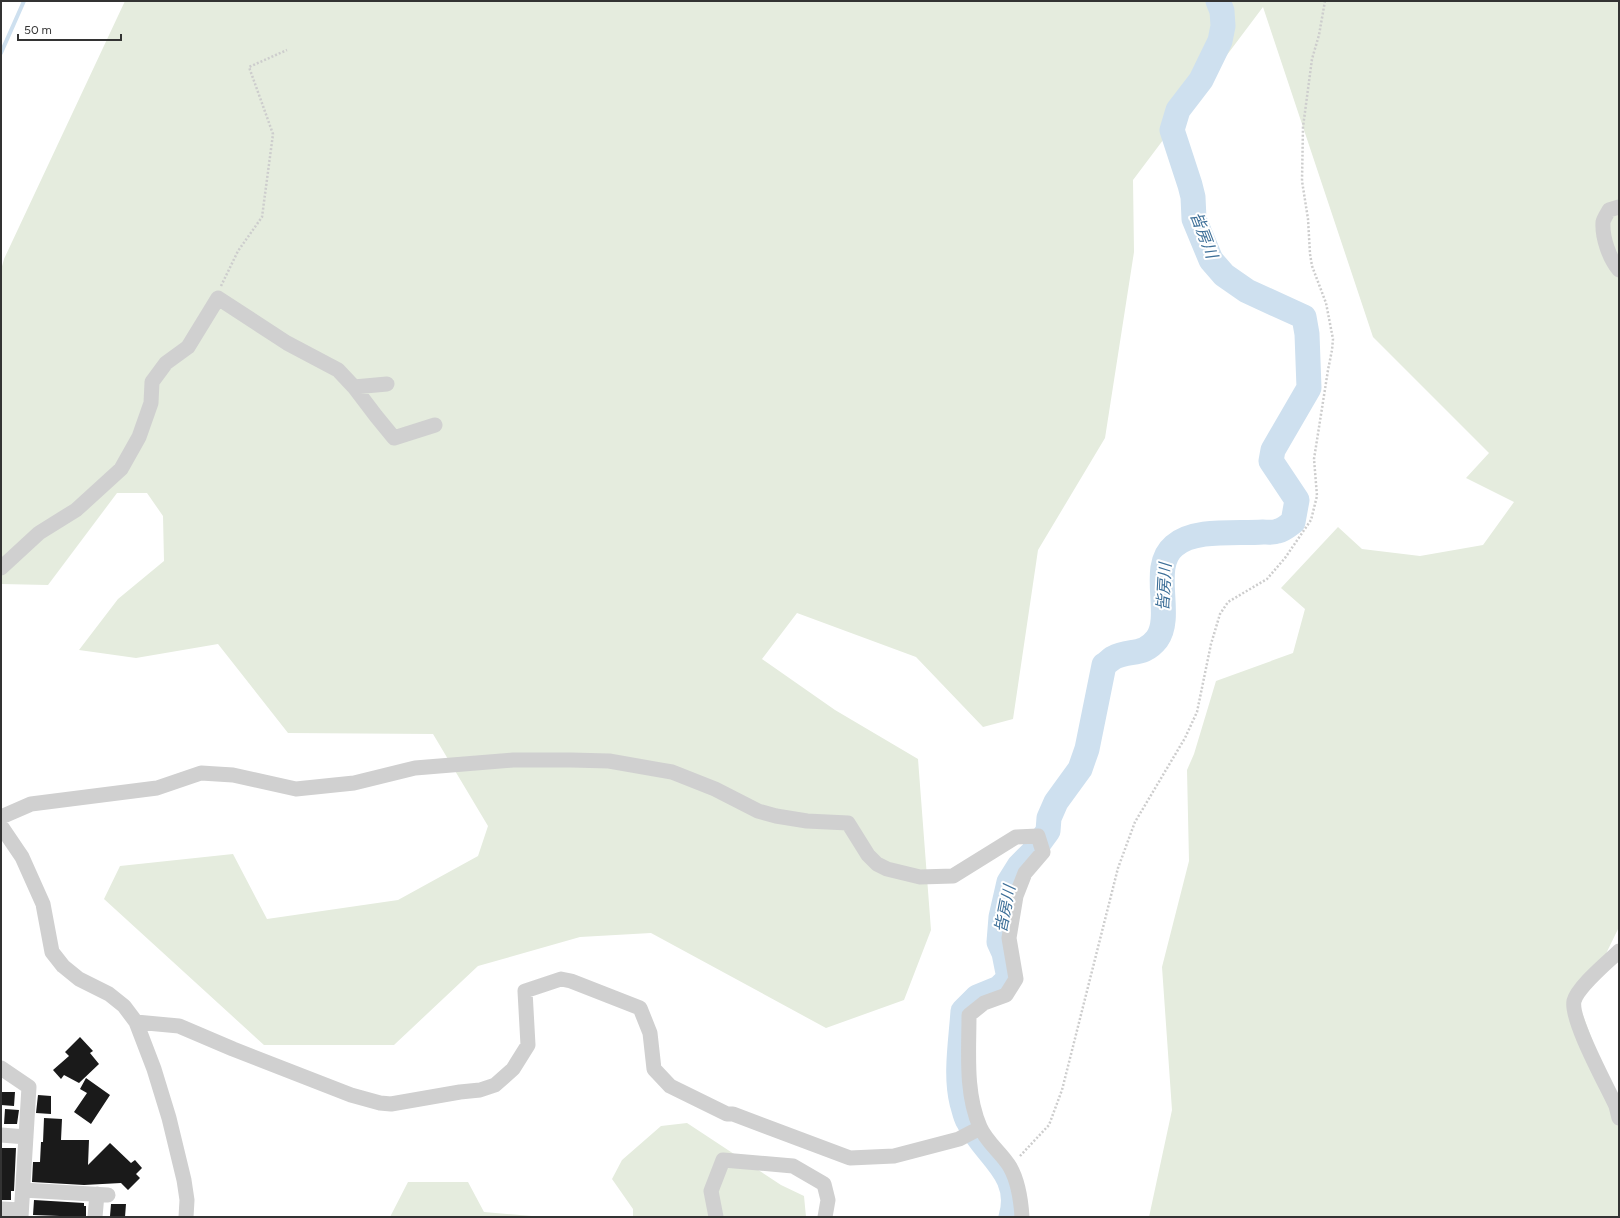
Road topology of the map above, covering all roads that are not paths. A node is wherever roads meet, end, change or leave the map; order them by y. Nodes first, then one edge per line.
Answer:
1 (1619, 207) edge
2 (1619, 270) edge
3 (387, 384) dead end
4 (354, 386) junction
5 (435, 425) dead end
6 (1, 568) edge
7 (1, 817) edge
8 (1, 826) edge
9 (1619, 951) edge
10 (136, 1022) junction
11 (1, 1068) edge
12 (1619, 1118) edge
13 (980, 1128) junction
14 (1, 1135) edge
15 (26, 1137) junction
16 (23, 1190) junction
17 (1, 1209) edge
18 (21, 1214) edge
19 (95, 1217) edge
20 (186, 1217) edge
21 (716, 1217) edge
22 (825, 1217) edge
23 (1022, 1217) edge

1 - 2 street
3 - 4 street
4 - 5 street
4 - 6 street
7 - 13 street
8 - 10 street
9 - 12 street
10 - 13 street
10 - 20 street
11 - 15 street
13 - 23 street
14 - 15 street
15 - 16 street
16 - 18 street
16 - 19 street
17 - 18 street
21 - 22 street

